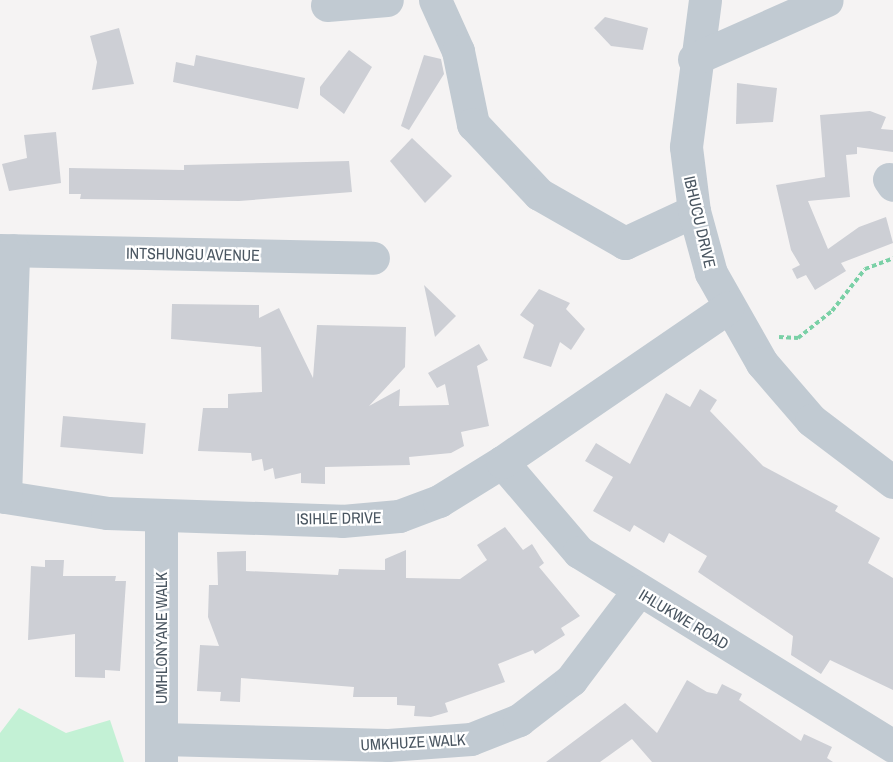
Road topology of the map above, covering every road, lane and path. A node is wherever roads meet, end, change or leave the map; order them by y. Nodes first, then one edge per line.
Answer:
1 (387, 0) edge
2 (394, 0) edge
3 (705, 0) edge
4 (808, 3) edge
5 (327, 5) dead end
6 (439, 10) edge
7 (694, 59) junction
8 (694, 211) junction
9 (7, 250) edge
10 (373, 258) dead end
11 (893, 258) edge
12 (727, 308) junction
13 (779, 337) dead end
14 (502, 462) junction
15 (893, 482) edge
16 (2, 496) edge
17 (161, 515) junction
18 (638, 591) junction
19 (893, 746) edge
20 (161, 751) edge

1 - 5 street
2 - 6 street
3 - 7 street, IBHUCU DRIVE
4 - 7 street
6 - 8 street
7 - 8 street, IBHUCU DRIVE
8 - 12 street, IBHUCU DRIVE
9 - 10 street, INTSHUNGU AVENUE
9 - 16 street, INTSHUNGU AVENUE
11 - 13 path
12 - 14 street, ISIHLE DRIVE
12 - 15 street, IBHUCU DRIVE
14 - 17 street, ISIHLE DRIVE
14 - 18 street, IHLUKWE ROAD
16 - 17 street, ISIHLE DRIVE
17 - 20 street, UMHLONYANE WALK
18 - 19 street, IHLUKWE ROAD
18 - 20 street, UMKHUZE WALK

